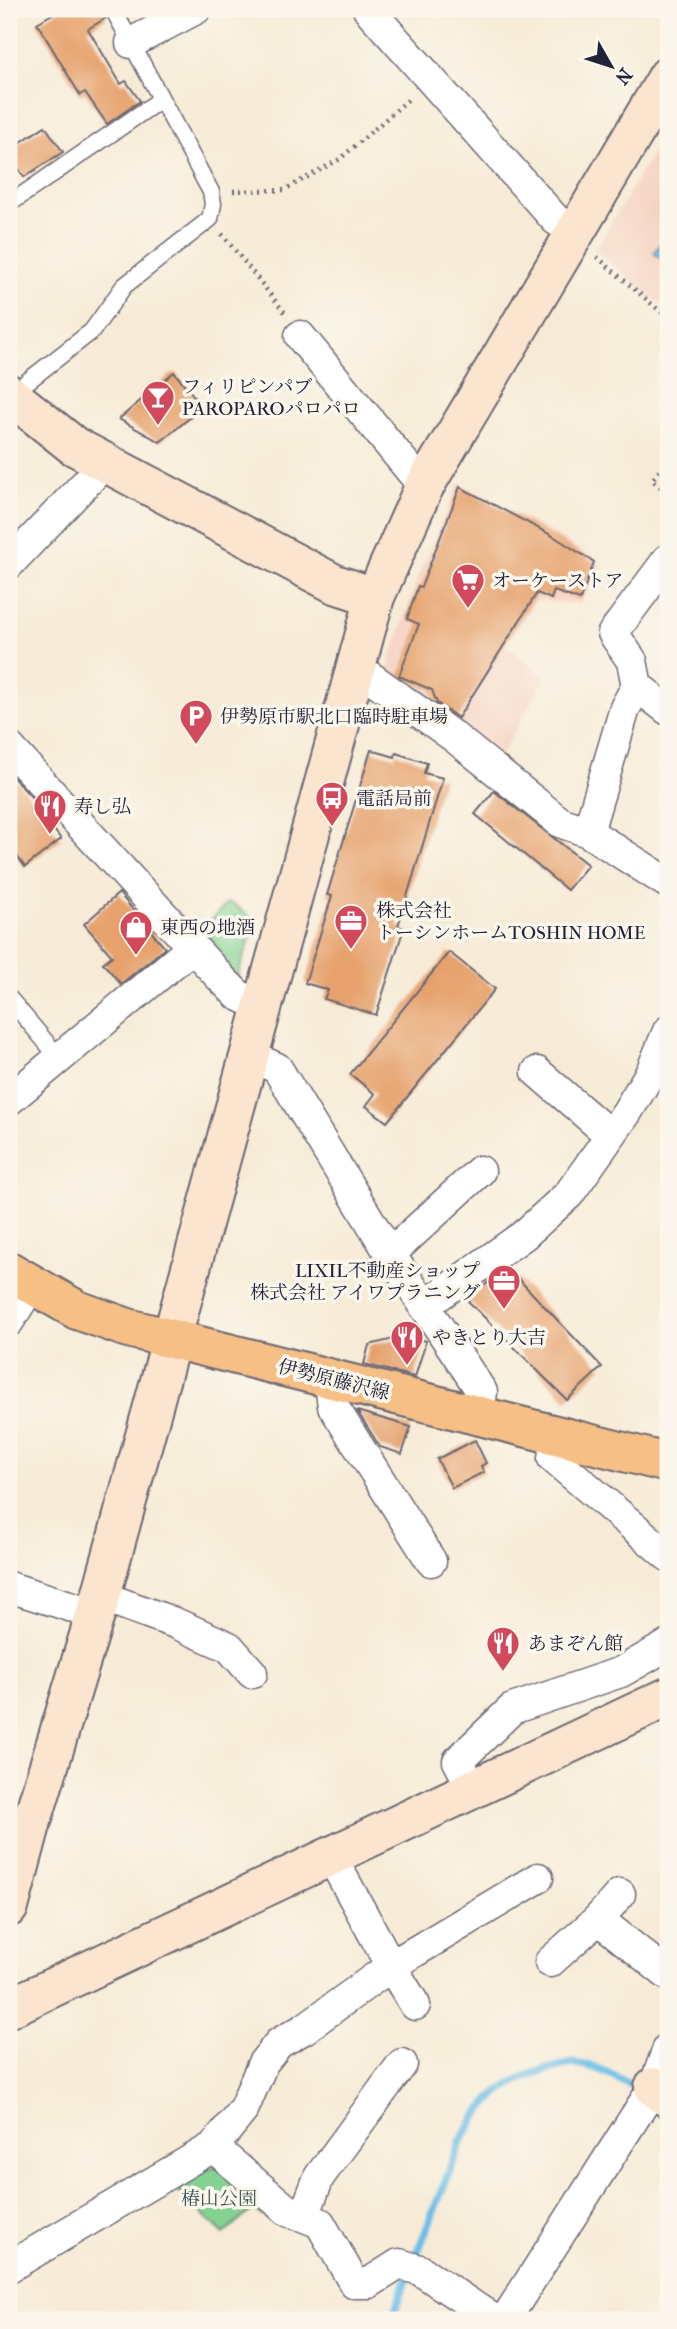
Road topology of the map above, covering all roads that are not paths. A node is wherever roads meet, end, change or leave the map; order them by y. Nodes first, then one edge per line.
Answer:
1 (113, 9) edge
2 (197, 9) edge
3 (368, 9) edge
4 (131, 43) junction
5 (668, 76) edge
6 (160, 100) junction
7 (9, 204) edge
8 (572, 236) junction
9 (300, 336) road end
10 (9, 395) edge
11 (104, 464) junction
12 (424, 486) junction
13 (668, 559) edge
14 (9, 564) edge
15 (374, 597) junction
16 (355, 666) junction
17 (637, 686) junction
18 (668, 710) edge
19 (9, 747) edge
20 (588, 832) junction
21 (668, 883) edge
22 (193, 947) junction
23 (9, 998) edge
24 (261, 1006) junction
25 (668, 1031) edge
26 (247, 1055) junction
27 (60, 1059) junction
28 (537, 1072) dead end
29 (9, 1100) edge
30 (610, 1135) junction
31 (480, 1171) dead end
32 (390, 1254) junction
33 (20, 1278) edge
34 (424, 1306) junction
35 (9, 1321) edge
36 (170, 1336) junction
37 (329, 1377) junction
38 (479, 1416) junction
39 (559, 1436) junction
40 (668, 1463) edge
41 (668, 1556) edge
42 (431, 1561) dead end
43 (9, 1587) edge
44 (98, 1605) junction
45 (668, 1645) edge
46 (252, 1673) dead end
47 (668, 1697) edge
48 (473, 1789) junction
49 (20, 1826) edge
50 (332, 1858) junction
51 (538, 1878) dead end
52 (620, 1894) dead end
53 (9, 1908) edge
54 (598, 1919) junction
55 (550, 1962) dead end
56 (391, 1966) junction
57 (668, 1975) edge
58 (415, 2004) dead end
59 (9, 2008) edge
60 (668, 2048) edge
61 (402, 2064) dead end
62 (661, 2093) edge
63 (213, 2147) junction
64 (304, 2216) junction
65 (9, 2267) edge
66 (494, 2320) edge
67 (505, 2320) edge

1 - 4 lane
2 - 4 street
3 - 8 street
4 - 6 lane
5 - 8 street
6 - 7 lane
6 - 10 lane
8 - 12 street
9 - 12 street
10 - 11 street
11 - 14 street
11 - 15 street
12 - 15 street
13 - 17 street
15 - 16 street
16 - 20 street
16 - 24 street
17 - 18 street
17 - 20 street
19 - 22 street
20 - 21 street
22 - 24 street
22 - 27 street
23 - 27 lane
24 - 26 street
25 - 30 street
26 - 32 street
26 - 36 street
27 - 29 street
28 - 30 street
30 - 34 street
31 - 32 street
32 - 34 street
33 - 35 street
33 - 36 main road, 伊勢原藤沢線
34 - 38 street
36 - 37 main road, 伊勢原藤沢線
36 - 44 street
37 - 38 main road, 伊勢原藤沢線
37 - 42 street
38 - 39 main road, 伊勢原藤沢線
39 - 40 main road, 伊勢原藤沢線
39 - 41 street
43 - 44 street
44 - 46 street
44 - 49 street
45 - 48 street
47 - 48 street
48 - 50 street
49 - 53 street
50 - 56 street
50 - 59 street
51 - 56 street
52 - 54 street
54 - 55 street
54 - 57 street
56 - 58 street
56 - 63 street
60 - 62 street
61 - 64 street
62 - 67 street
63 - 64 street
63 - 65 street
64 - 66 street

